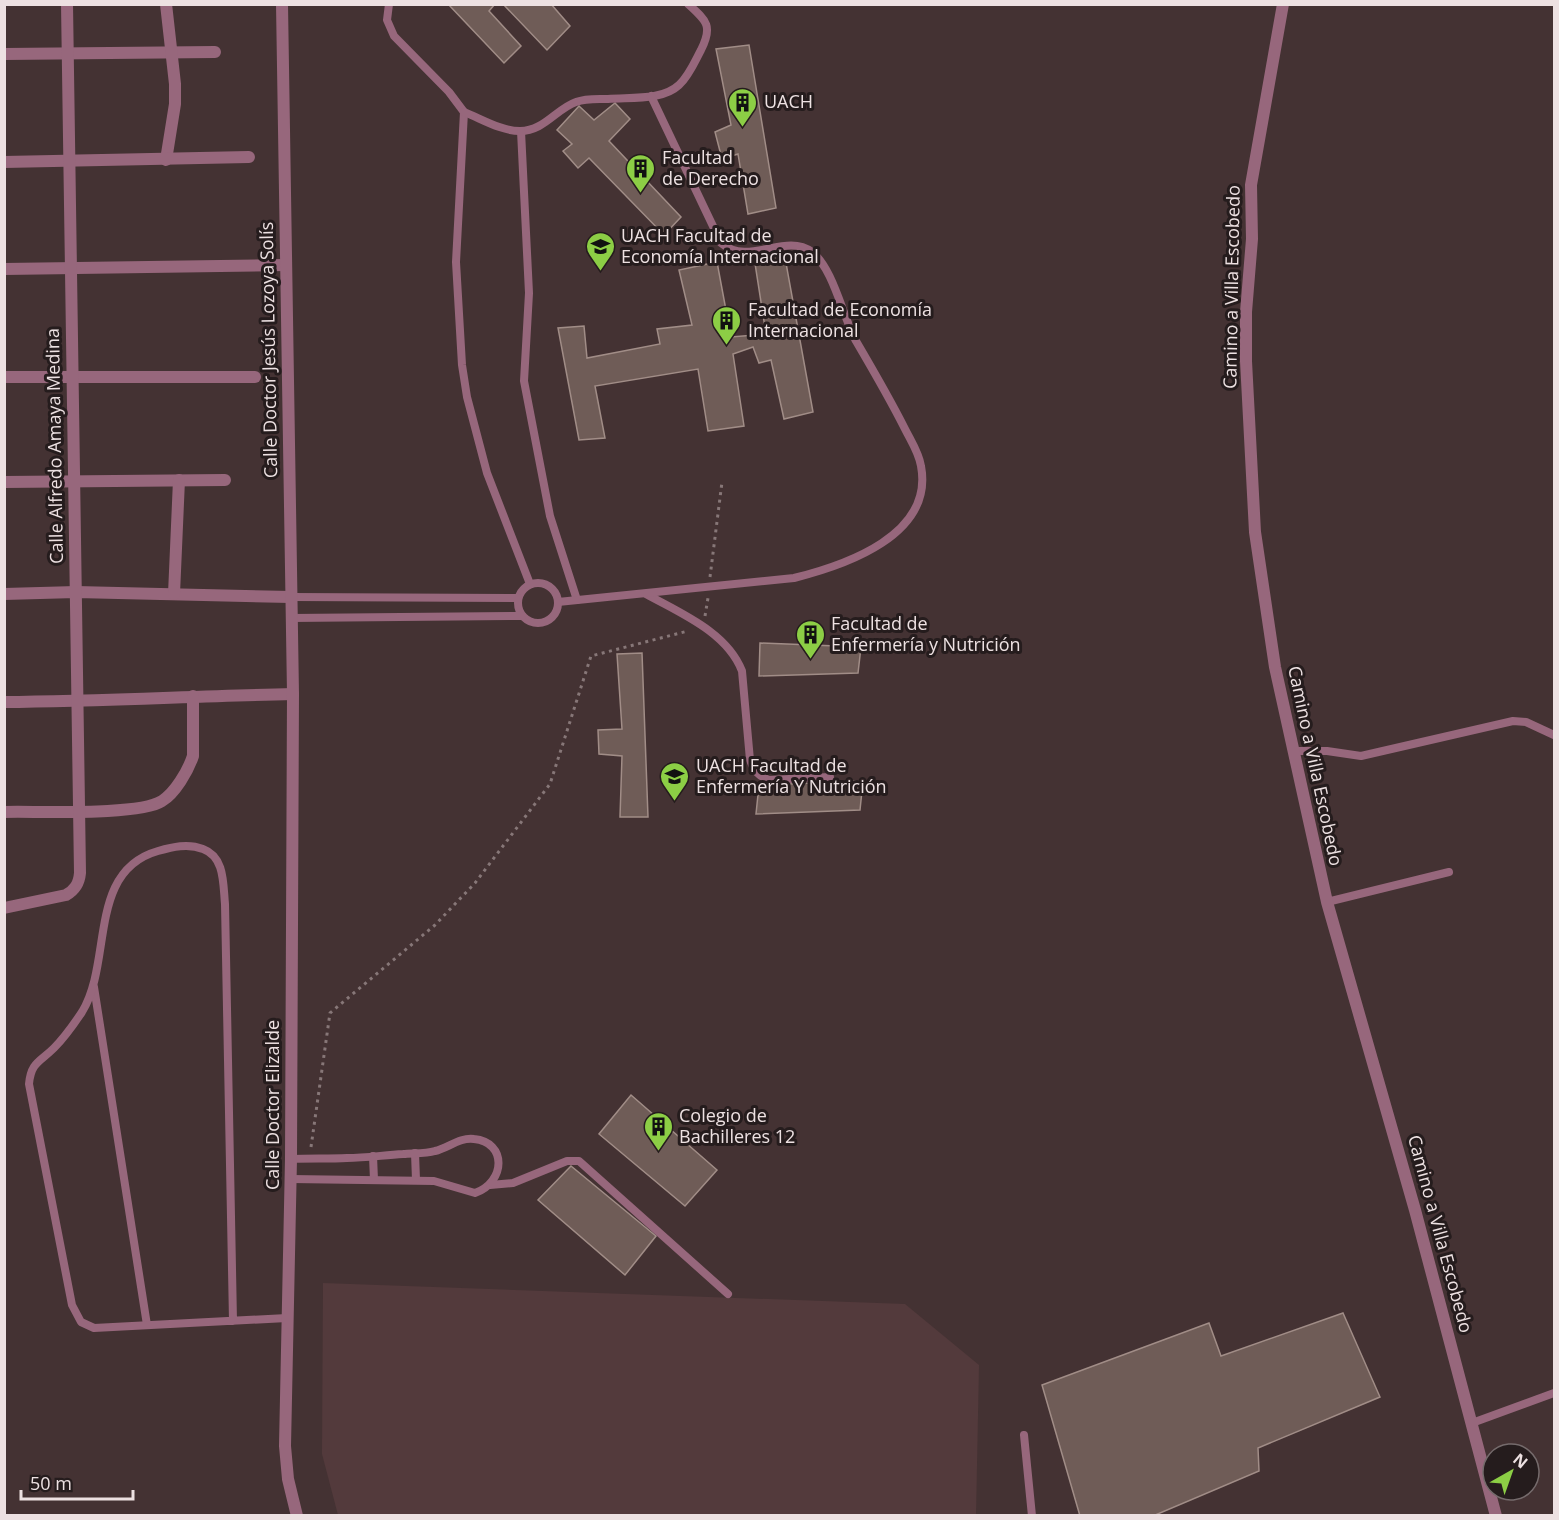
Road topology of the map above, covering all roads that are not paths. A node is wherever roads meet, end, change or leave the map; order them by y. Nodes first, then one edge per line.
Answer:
1 (67, 4) edge
2 (166, 4) edge
3 (282, 4) edge
4 (389, 4) edge
5 (688, 4) edge
6 (1282, 4) edge
7 (172, 52) junction
8 (215, 52) dead end
9 (4, 54) edge
10 (68, 54) junction
11 (651, 96) junction
12 (464, 112) junction
13 (521, 131) junction
14 (249, 157) dead end
15 (70, 159) junction
16 (166, 160) junction
17 (4, 162) edge
18 (286, 265) junction
19 (71, 268) junction
20 (4, 269) edge
21 (4, 377) edge
22 (255, 377) dead end
23 (72, 378) junction
24 (179, 480) junction
25 (225, 480) dead end
26 (74, 481) junction
27 (4, 482) edge
28 (530, 584) junction
29 (76, 592) junction
30 (646, 593) junction
31 (4, 594) edge
32 (174, 594) junction
33 (291, 597) junction
34 (518, 598) junction
35 (578, 600) junction
36 (558, 602) junction
37 (522, 616) junction
38 (291, 618) junction
39 (293, 694) junction
40 (193, 696) junction
41 (4, 702) edge
42 (77, 702) junction
43 (1554, 735) edge
44 (1292, 751) junction
45 (830, 777) dead end
46 (79, 811) junction
47 (4, 812) edge
48 (1449, 872) dead end
49 (1327, 902) junction
50 (4, 908) edge
51 (94, 986) junction
52 (415, 1153) junction
53 (373, 1156) junction
54 (291, 1159) junction
55 (291, 1179) junction
56 (374, 1180) junction
57 (416, 1180) junction
58 (490, 1185) junction
59 (728, 1294) dead end
60 (287, 1318) junction
61 (233, 1321) junction
62 (147, 1325) junction
63 (1554, 1393) edge
64 (1472, 1423) junction
65 (1024, 1436) dead end
66 (297, 1515) edge
67 (1032, 1515) edge
68 (1496, 1515) edge

1 - 10 street, Calle Alfredo Amaya Medina
2 - 7 street
3 - 18 street, Calle Doctor Jesús Lozoya Solís
4 - 12 lane
5 - 11 lane
6 - 44 street, Camino a Villa Escobedo
7 - 8 street
7 - 10 street
7 - 16 street
9 - 10 street
10 - 15 street, Calle Alfredo Amaya Medina
11 - 13 lane
11 - 30 lane
12 - 13 lane
12 - 28 lane
13 - 35 lane
14 - 16 street
15 - 16 street
15 - 17 street
15 - 19 street, Calle Alfredo Amaya Medina
18 - 19 street
18 - 33 street, Calle Doctor Jesús Lozoya Solís
19 - 20 street
19 - 23 street, Calle Alfredo Amaya Medina
21 - 23 street
22 - 23 street
23 - 26 street, Calle Alfredo Amaya Medina
24 - 25 street
24 - 26 street
24 - 32 street
26 - 27 street
26 - 29 street, Calle Alfredo Amaya Medina
28 - 34 lane
28 - 36 lane
29 - 31 street
29 - 32 street
29 - 42 street, Calle Alfredo Amaya Medina
30 - 35 lane
30 - 45 lane
32 - 33 street
33 - 34 lane
33 - 38 street, Calle Doctor Jesús Lozoya Solís
34 - 37 lane
35 - 36 lane
36 - 37 lane
37 - 38 lane
38 - 39 street, Calle Doctor Jesús Lozoya Solís
39 - 40 street
39 - 54 street, Calle Doctor Elizalde
40 - 42 street
40 - 46 street
41 - 42 street
42 - 46 street, Calle Alfredo Amaya Medina
43 - 44 lane
44 - 49 street, Camino a Villa Escobedo
46 - 47 street
46 - 50 street, Calle Alfredo Amaya Medina
48 - 49 lane
49 - 64 street, Camino a Villa Escobedo
51 - 61 lane
51 - 62 lane
51 - 62 lane
52 - 53 lane
52 - 57 lane
52 - 58 lane
53 - 54 lane
53 - 56 lane
54 - 55 street, Calle Doctor Elizalde
55 - 56 lane
55 - 60 street, Calle Doctor Elizalde
56 - 57 lane
57 - 58 lane
58 - 59 lane
60 - 61 lane
60 - 66 street, Calle Doctor Elizalde
61 - 62 lane
63 - 64 lane
64 - 68 street, Camino a Villa Escobedo
65 - 67 lane

